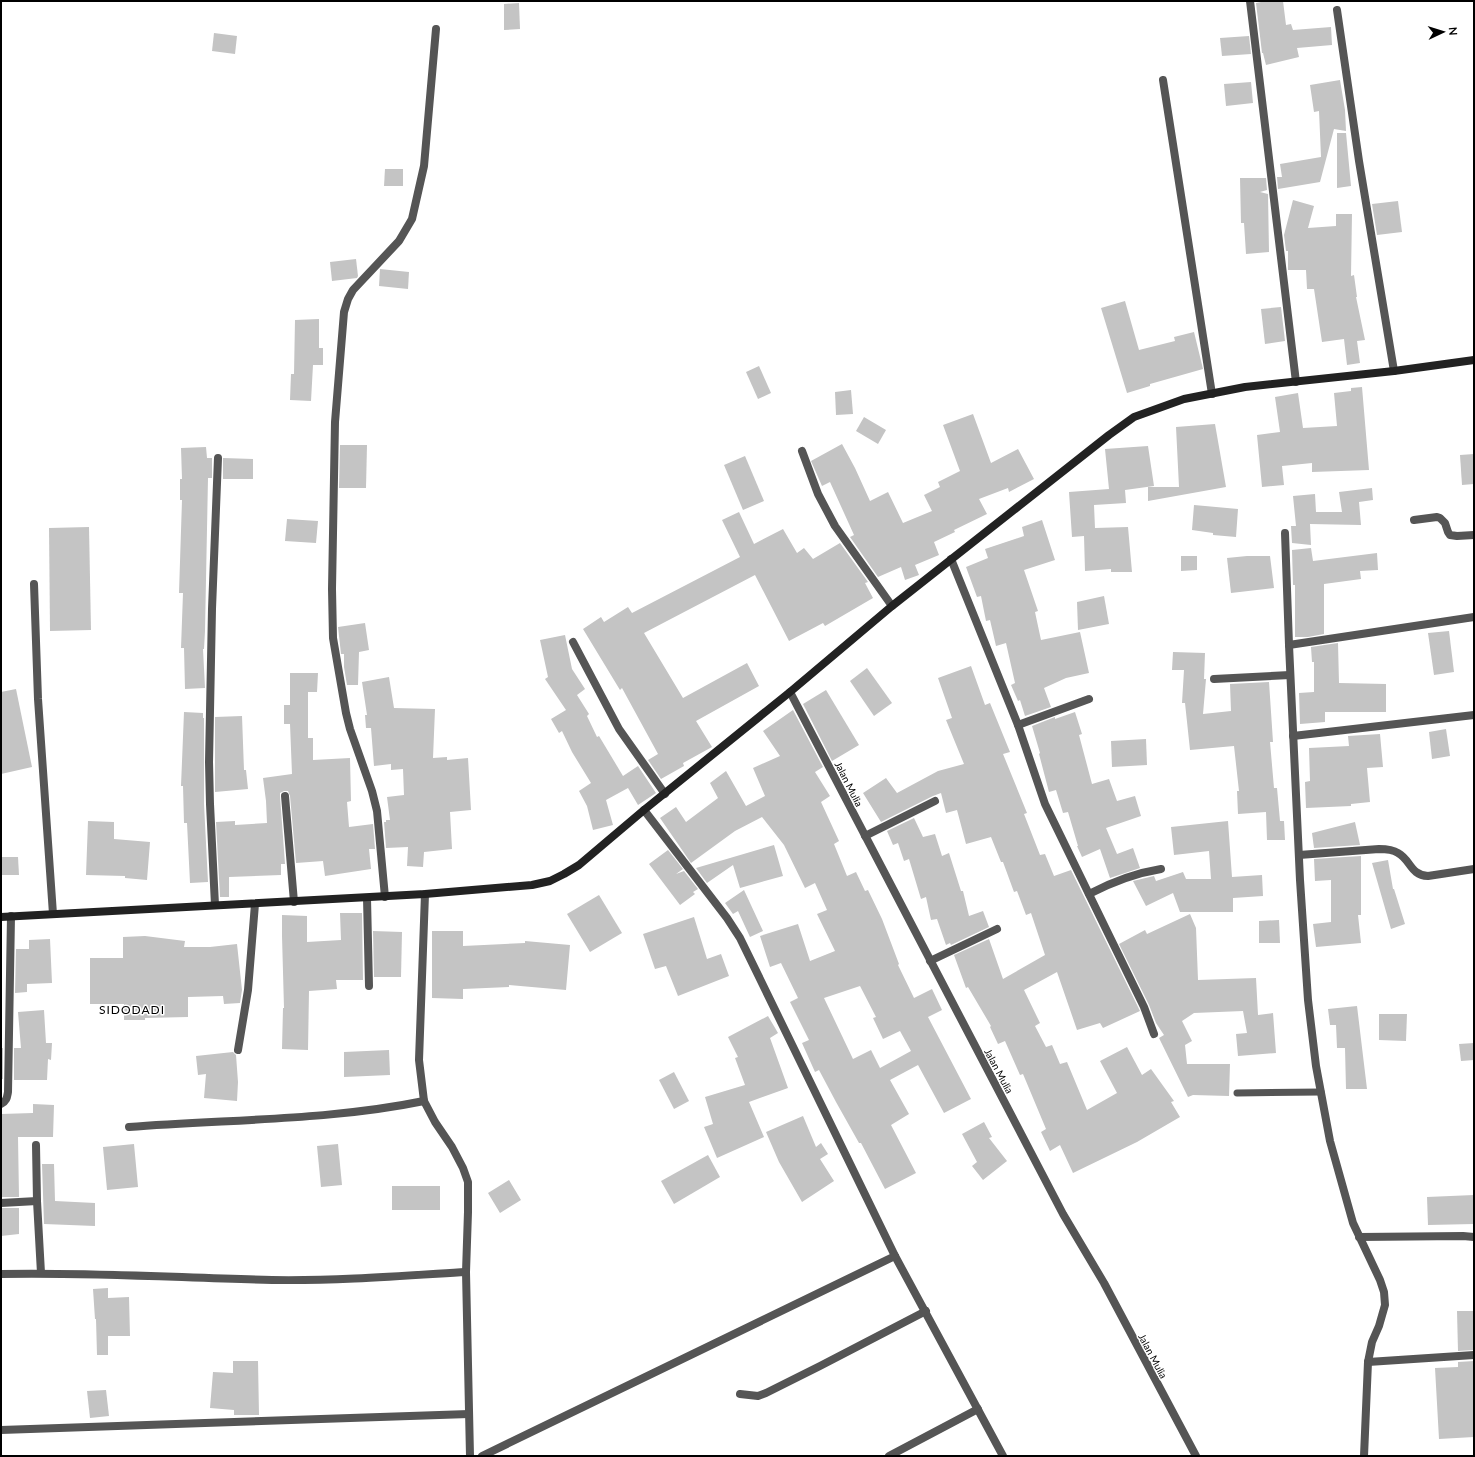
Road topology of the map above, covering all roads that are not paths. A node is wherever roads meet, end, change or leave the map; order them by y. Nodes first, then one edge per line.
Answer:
1 (1250, 1) edge
2 (1337, 10) dead end
3 (436, 29) dead end
4 (1163, 80) dead end
5 (1474, 360) edge
6 (1394, 371) junction
7 (1296, 382) junction
8 (1212, 394) junction
9 (802, 451) dead end
10 (218, 458) dead end
11 (1414, 520) dead end
12 (1285, 533) dead end
13 (1474, 535) edge
14 (951, 559) junction
15 (34, 584) dead end
16 (892, 606) junction
17 (1474, 617) edge
18 (574, 642) dead end
19 (1289, 645) junction
20 (1290, 675) junction
21 (1214, 679) dead end
22 (790, 692) junction
23 (1090, 699) dead end
24 (1474, 715) edge
25 (1018, 725) junction
26 (1293, 736) junction
27 (665, 794) junction
28 (285, 796) dead end
29 (936, 802) dead end
30 (644, 810) junction
31 (865, 836) junction
32 (1299, 855) junction
33 (1161, 869) dead end
34 (1474, 869) edge
35 (425, 894) junction
36 (1089, 894) junction
37 (385, 897) junction
38 (367, 898) junction
39 (294, 902) junction
40 (254, 904) junction
41 (215, 905) junction
42 (53, 914) junction
43 (11, 916) junction
44 (1, 917) edge
45 (997, 929) dead end
46 (930, 961) junction
47 (369, 986) dead end
48 (1154, 1034) dead end
49 (238, 1050) dead end
50 (1320, 1092) junction
51 (1237, 1093) dead end
52 (424, 1101) junction
53 (1, 1104) edge
54 (129, 1127) dead end
55 (36, 1145) dead end
56 (37, 1201) junction
57 (1, 1203) edge
58 (1359, 1237) junction
59 (1474, 1237) edge
60 (895, 1256) junction
61 (466, 1272) junction
62 (41, 1273) junction
63 (1, 1274) edge
64 (926, 1311) junction
65 (1474, 1355) edge
66 (1368, 1362) junction
67 (740, 1394) dead end
68 (978, 1409) junction
69 (469, 1414) junction
70 (1, 1430) edge
71 (470, 1456) edge
72 (482, 1456) edge
73 (889, 1456) edge
74 (1003, 1456) edge
75 (1196, 1456) edge
76 (1364, 1456) edge

1 - 7 street
2 - 6 street
3 - 37 street
4 - 8 street
5 - 6 main road
6 - 7 main road
7 - 8 main road
8 - 14 main road
9 - 16 street
10 - 41 street
11 - 13 street
12 - 19 street
14 - 16 main road
14 - 25 street
15 - 42 street
16 - 22 main road
17 - 19 street
18 - 27 street
19 - 20 street
20 - 21 street
20 - 26 street
22 - 27 main road
22 - 31 street, Jalan Mulia
23 - 25 street
24 - 26 street
25 - 36 street
26 - 32 street
27 - 30 main road
28 - 39 street
29 - 31 street
30 - 35 main road
30 - 60 street
31 - 46 street, Jalan Mulia
32 - 34 street
32 - 50 street
33 - 36 street
35 - 37 main road
35 - 52 street
36 - 48 street
37 - 38 main road
38 - 39 main road
38 - 47 street
39 - 40 main road
40 - 41 main road
40 - 49 street
41 - 42 main road
42 - 43 main road
43 - 44 main road
43 - 53 street
45 - 46 street
46 - 75 street, Jalan Mulia
50 - 51 lane
50 - 58 street
52 - 54 street
52 - 61 street
55 - 56 street
56 - 57 street
56 - 62 street
58 - 59 street
58 - 66 street
60 - 64 street
60 - 72 street
61 - 62 street
61 - 69 street
62 - 63 street
64 - 67 street
64 - 68 street
65 - 66 street
66 - 76 street
68 - 73 street
68 - 74 street
69 - 70 street
69 - 71 street

